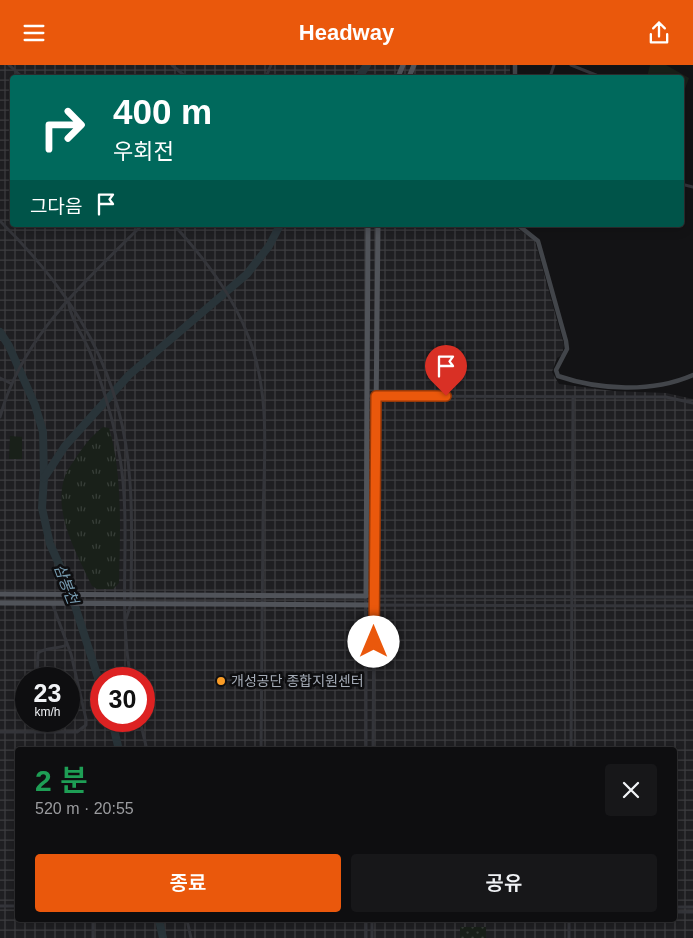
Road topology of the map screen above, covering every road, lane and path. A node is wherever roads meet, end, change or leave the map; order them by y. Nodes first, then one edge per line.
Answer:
1 (8, 65) edge
2 (172, 65) edge
3 (571, 65) edge
4 (20, 75) edge
5 (184, 75) edge
6 (590, 75) edge
7 (0, 221) edge
8 (140, 227) edge
9 (176, 227) edge
10 (368, 227) edge
11 (378, 227) edge
12 (520, 227) edge
13 (68, 299) junction
14 (693, 375) edge
15 (0, 378) edge
16 (10, 383) junction
17 (367, 396) junction
18 (376, 396) junction
19 (573, 397) junction
20 (693, 403) edge
21 (0, 417) edge
22 (0, 594) edge
23 (124, 595) junction
24 (131, 595) junction
25 (263, 596) junction
26 (374, 596) junction
27 (572, 596) junction
28 (366, 597) junction
29 (693, 597) edge
30 (0, 603) edge
31 (52, 603) junction
32 (124, 603) junction
33 (131, 603) junction
34 (262, 604) junction
35 (366, 605) junction
36 (374, 605) junction
37 (572, 606) junction
38 (693, 606) edge
39 (126, 619) junction
40 (68, 645) junction
41 (37, 667) edge
42 (73, 667) edge
43 (129, 667) edge
44 (80, 694) edge
45 (80, 730) edge
46 (0, 732) edge
47 (15, 732) edge
48 (143, 732) edge
49 (146, 747) edge
50 (261, 747) edge
51 (366, 747) edge
52 (374, 747) edge
53 (571, 747) edge
54 (0, 906) edge
55 (15, 906) edge
56 (677, 907) edge
57 (693, 907) edge
58 (677, 912) edge
59 (693, 912) edge
60 (93, 922) edge
61 (187, 922) edge
62 (366, 922) edge
63 (372, 922) edge
64 (570, 922) edge
65 (93, 938) edge
66 (191, 938) edge
67 (366, 938) edge
68 (372, 938) edge
69 (570, 938) edge

1 - 4 street
2 - 5 street
3 - 6 street
7 - 13 street
8 - 13 street
9 - 25 street
10 - 17 main road
11 - 18 main road
12 - 14 street
13 - 16 street
13 - 23 street
13 - 24 street
15 - 16 street
16 - 21 street
17 - 18 street
17 - 28 main road
18 - 19 street
18 - 26 main road
19 - 20 street
19 - 27 street
22 - 23 main road
23 - 24 main road
23 - 32 street
24 - 25 main road
24 - 33 street
25 - 28 main road
25 - 34 street
26 - 27 street
26 - 28 street
26 - 36 main road
27 - 29 street
27 - 37 street
28 - 35 street
30 - 31 main road
31 - 32 main road
31 - 40 street
32 - 33 main road
32 - 39 street
33 - 34 main road
33 - 39 street
34 - 35 main road
34 - 50 street
35 - 36 main road
35 - 51 street
36 - 37 street
36 - 52 street
37 - 38 street
37 - 53 street
39 - 43 street
40 - 41 street
40 - 42 street
44 - 45 street
46 - 47 street
48 - 49 street
54 - 55 street
56 - 57 street
58 - 59 street
60 - 65 street
61 - 66 street
62 - 67 street
63 - 68 street
64 - 69 street

